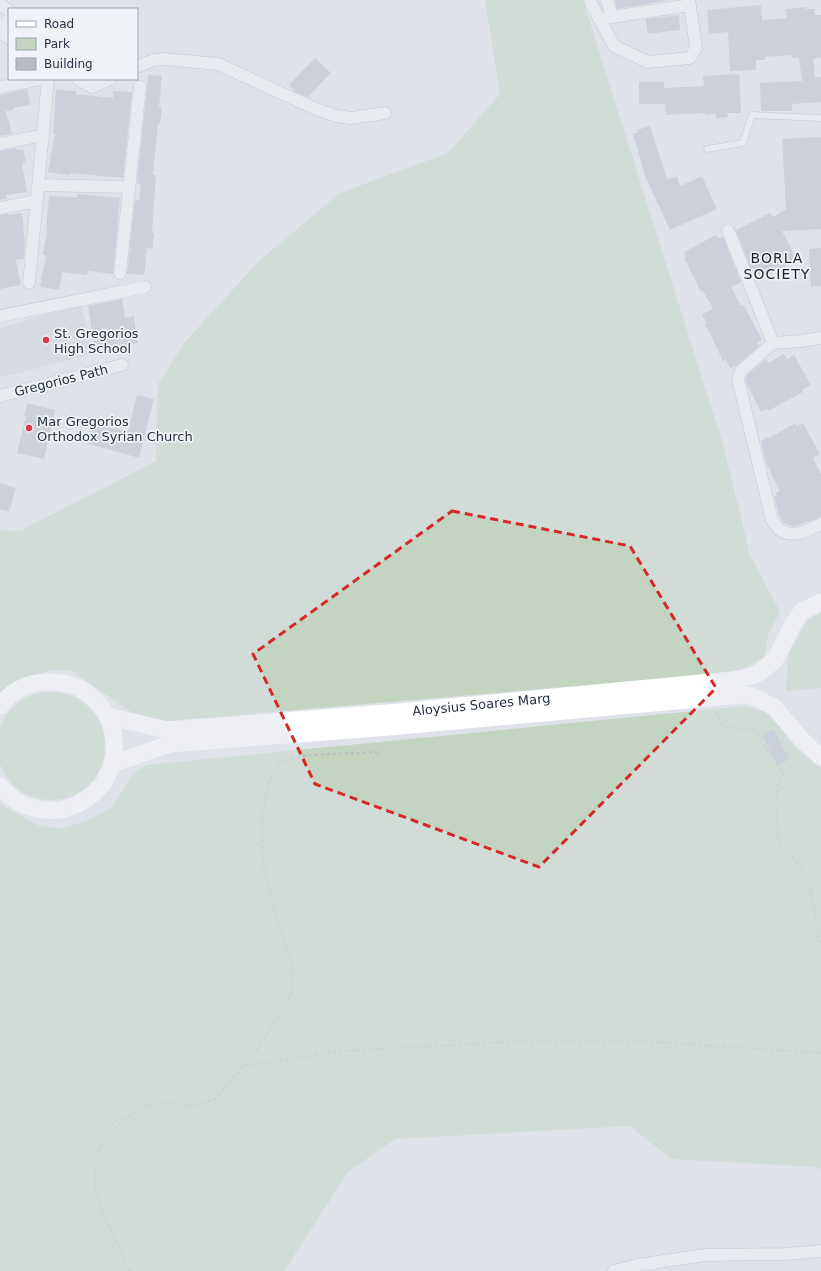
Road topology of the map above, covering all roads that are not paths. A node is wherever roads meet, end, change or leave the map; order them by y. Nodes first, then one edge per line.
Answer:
1 (590, 0) edge
2 (607, 0) edge
3 (689, 3) edge
4 (0, 4) edge
5 (668, 4) edge
6 (8, 10) edge
7 (612, 17) junction
8 (599, 19) junction
9 (8, 20) edge
10 (0, 29) edge
11 (138, 67) edge
12 (35, 80) edge
13 (48, 80) edge
14 (80, 80) edge
15 (108, 80) edge
16 (0, 87) edge
17 (140, 87) dead end
18 (385, 113) dead end
19 (821, 118) edge
20 (43, 135) junction
21 (0, 144) edge
22 (707, 149) dead end
23 (38, 185) junction
24 (130, 187) junction
25 (37, 201) junction
26 (0, 208) edge
27 (728, 230) dead end
28 (120, 273) dead end
29 (30, 283) dead end
30 (145, 287) dead end
31 (0, 316) edge
32 (821, 338) edge
33 (773, 343) junction
34 (122, 365) dead end
35 (0, 396) edge
36 (821, 524) edge
37 (821, 602) edge
38 (712, 689) junction
39 (0, 706) edge
40 (108, 716) junction
41 (389, 720) junction
42 (821, 757) edge
43 (112, 764) junction
44 (0, 786) edge
45 (821, 1251) edge
46 (614, 1271) edge

1 - 8 street
2 - 7 street
3 - 5 street
3 - 8 street
4 - 6 street
5 - 7 street
7 - 8 street
9 - 10 street
11 - 18 street
12 - 16 street
13 - 20 street
14 - 15 street
17 - 24 street
19 - 22 lane
20 - 21 street
20 - 23 street
23 - 24 street
23 - 25 street
24 - 28 street
25 - 26 street
25 - 29 street
27 - 33 street
30 - 31 street
32 - 33 street
33 - 36 street
34 - 35 street, Gregorios Path
37 - 38 main road, Aloysius Soares Marg
38 - 41 main road, Aloysius Soares Marg
38 - 42 main road, Aloysius Soares Marg
39 - 40 main road
40 - 41 main road, Aloysius Soares Marg
40 - 43 main road
41 - 43 main road, Aloysius Soares Marg
43 - 44 main road
45 - 46 street

